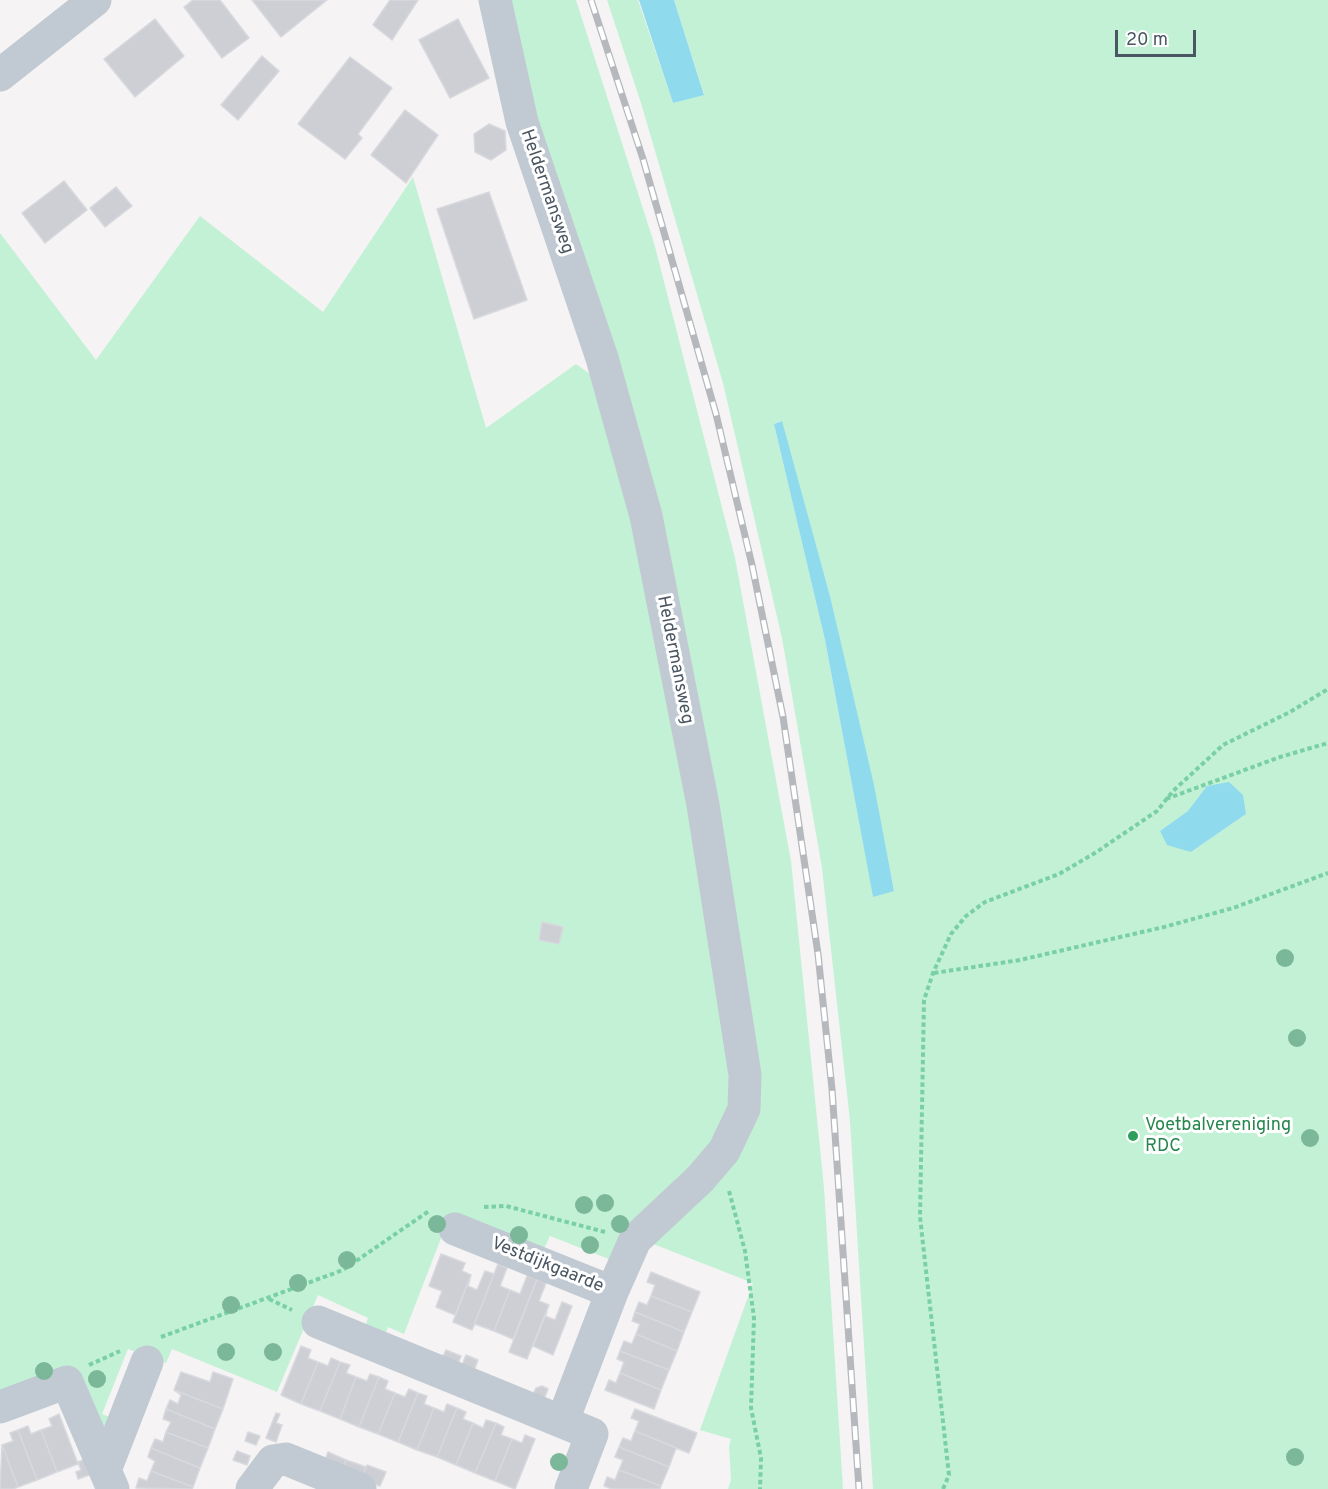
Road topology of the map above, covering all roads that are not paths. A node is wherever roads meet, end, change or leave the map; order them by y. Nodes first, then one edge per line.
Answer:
1 (95, 0) edge
2 (495, 0) edge
3 (0, 75) edge
4 (454, 1215) road end
5 (612, 1292) junction
6 (318, 1322) dead end
7 (145, 1349) road end
8 (0, 1407) edge
9 (563, 1420) junction
10 (109, 1480) edge
11 (252, 1489) edge
12 (360, 1489) edge
13 (571, 1489) edge

1 - 3 street
2 - 5 street, Heldermansweg
4 - 5 street, Vestdijkgaarde
5 - 9 street, Vestdijkgaarde
6 - 9 street
7 - 10 street
8 - 10 street
9 - 13 street
11 - 12 street

